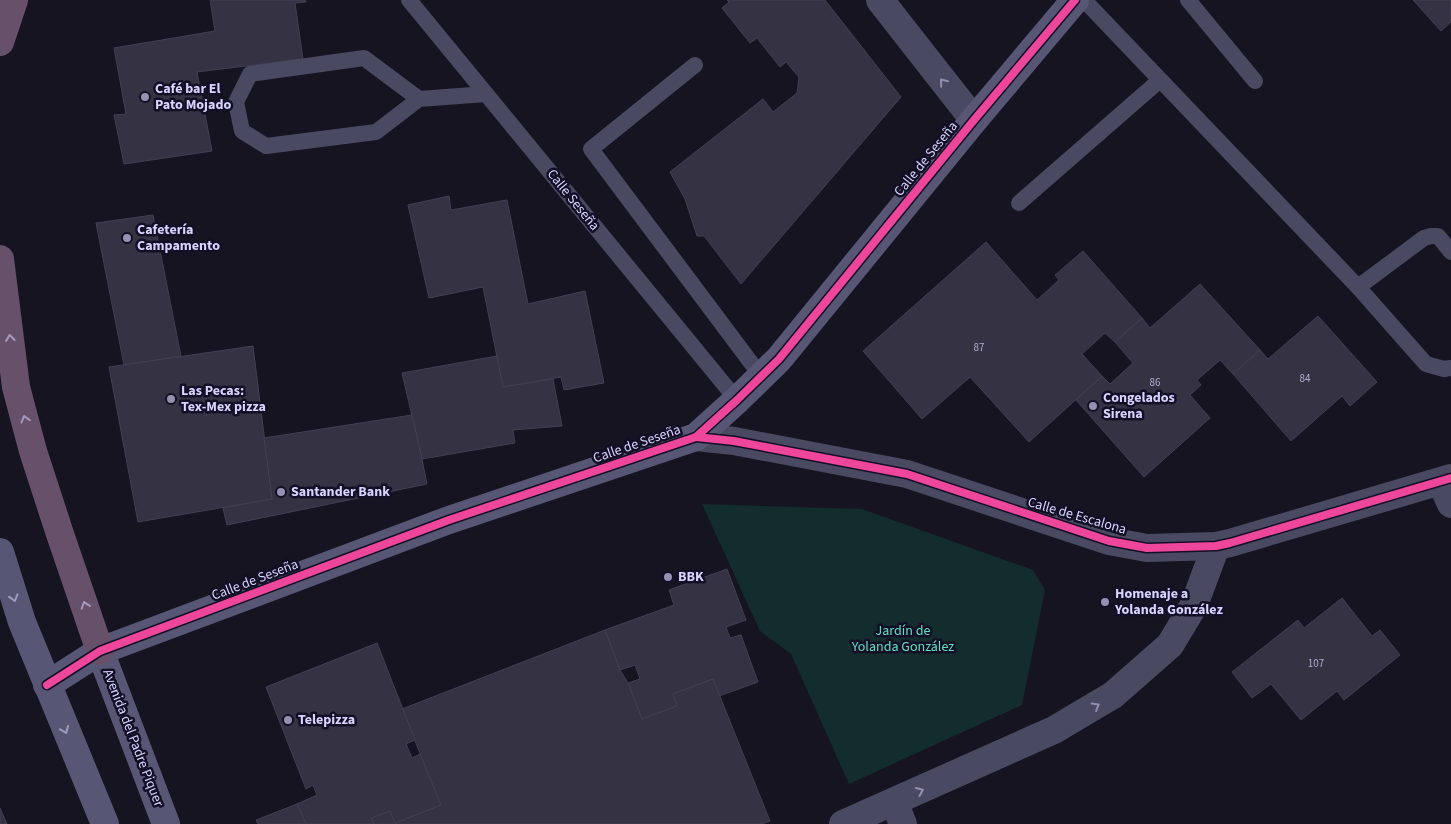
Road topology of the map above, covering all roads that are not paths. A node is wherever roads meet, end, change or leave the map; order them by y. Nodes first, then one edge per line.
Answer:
1 (14, 0) edge
2 (409, 0) edge
3 (880, 0) edge
4 (1075, 0) edge
5 (1084, 0) edge
6 (1188, 0) edge
7 (0, 42) edge
8 (695, 65) dead end
9 (1160, 80) junction
10 (1255, 80) dead end
11 (486, 94) junction
12 (419, 98) junction
13 (974, 120) junction
14 (1019, 204) dead end
15 (1451, 252) edge
16 (0, 259) edge
17 (1358, 287) junction
18 (3, 311) edge
19 (1451, 368) edge
20 (762, 376) junction
21 (737, 400) junction
22 (696, 437) junction
23 (1448, 488) edge
24 (1216, 546) junction
25 (0, 552) edge
26 (100, 651) junction
27 (47, 685) junction
28 (899, 813) edge
29 (105, 824) edge
30 (166, 824) edge
31 (843, 824) edge

1 - 7 highway
2 - 11 lane, Calle Seseña
13 -> 3 street
4 - 13 street, Calle de Seseña
5 - 9 lane
6 - 10 lane
8 - 20 lane
9 - 14 lane
9 - 17 lane
11 - 12 lane
11 - 21 lane, Calle Seseña
12 - 12 lane
13 - 20 street, Calle de Seseña
15 - 17 lane
16 - 18 highway
17 - 19 lane
26 -> 18 highway
20 - 21 street, Calle de Seseña
21 - 22 street, Calle de Seseña
22 - 24 street, Calle de Escalona
22 - 26 street, Calle de Seseña
23 - 24 street, Calle de Escalona
28 -> 24 street
25 -> 27 street
26 - 27 street, Calle de Seseña
26 - 30 street, Avenida del Padre Piquer
27 -> 29 street
28 - 31 street

